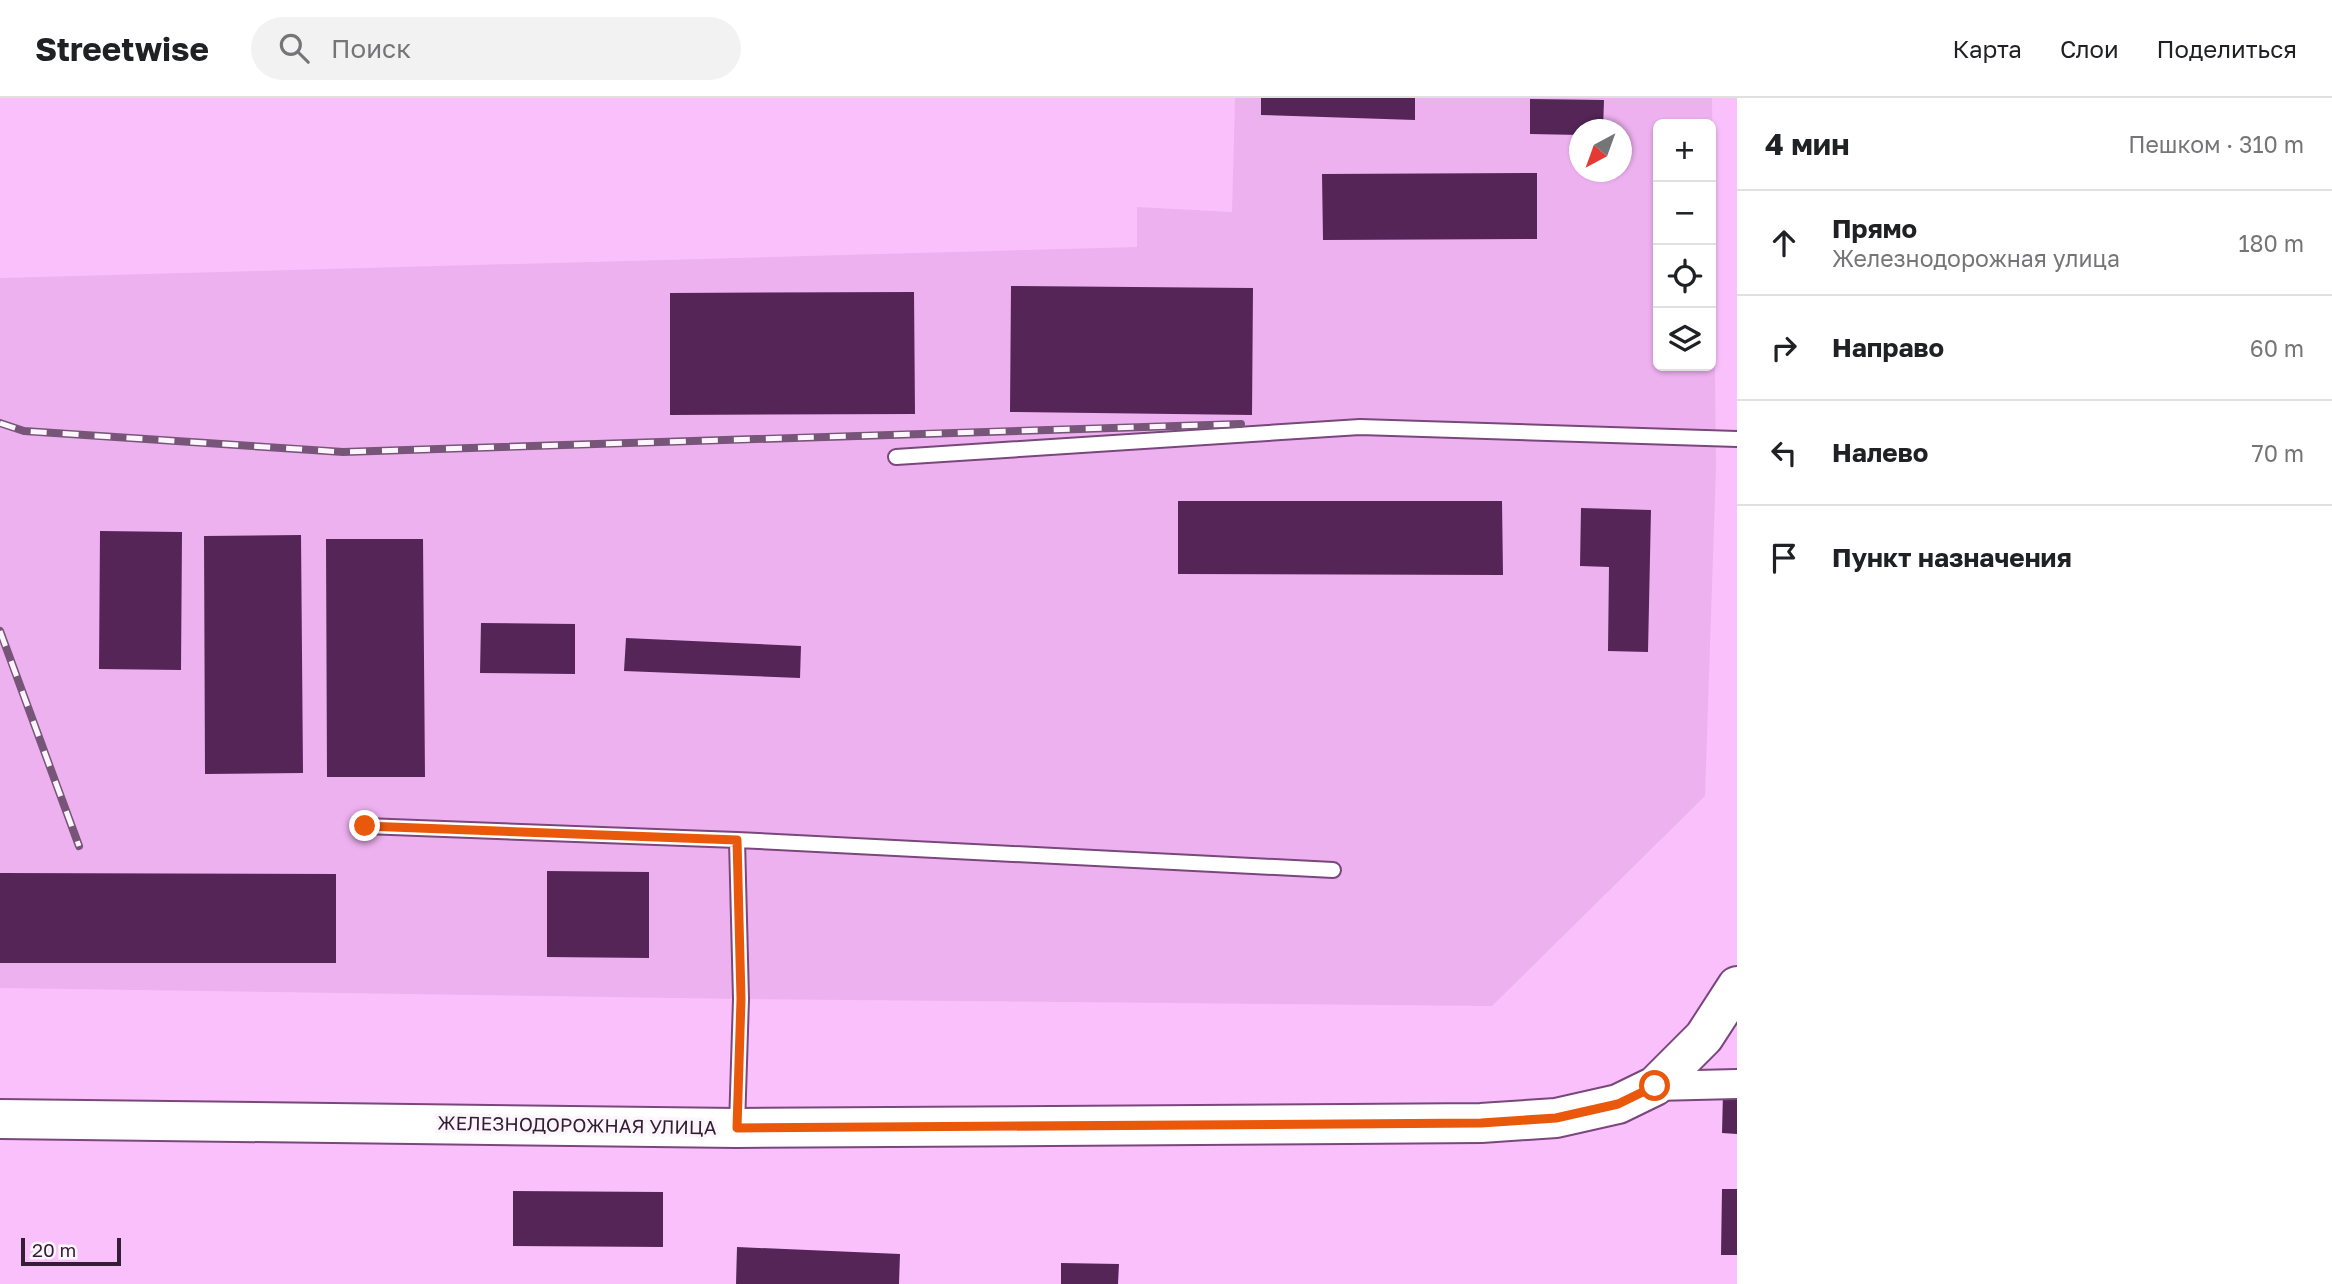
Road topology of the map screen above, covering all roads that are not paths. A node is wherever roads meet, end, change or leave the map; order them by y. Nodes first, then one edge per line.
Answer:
1 (1737, 439) edge
2 (896, 457) dead end
3 (365, 826) dead end
4 (737, 840) junction
5 (1333, 870) dead end
6 (1737, 986) edge
7 (1737, 1084) edge
8 (1655, 1086) junction
9 (0, 1119) edge
10 (737, 1128) junction

1 - 2 lane
3 - 4 lane
4 - 5 lane
4 - 10 lane
6 - 8 street
7 - 8 street, ЖЕЛЕЗНОДОРОЖНАЯ УЛИЦА
8 - 10 street, ЖЕЛЕЗНОДОРОЖНАЯ УЛИЦА
9 - 10 street, ЖЕЛЕЗНОДОРОЖНАЯ УЛИЦА

